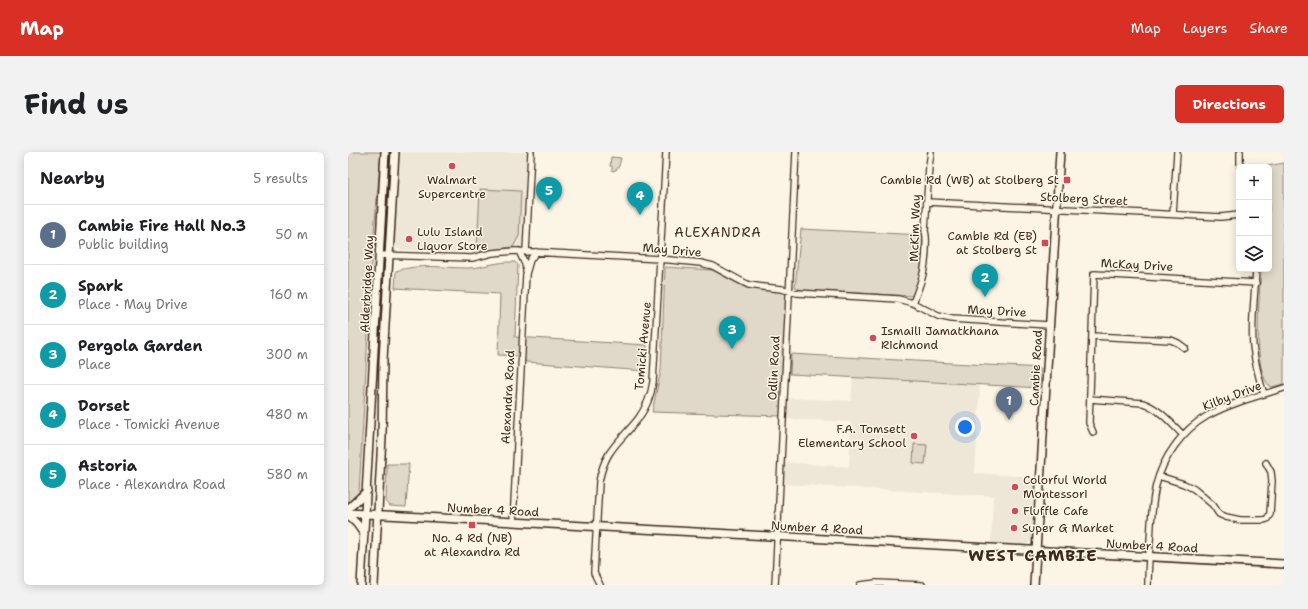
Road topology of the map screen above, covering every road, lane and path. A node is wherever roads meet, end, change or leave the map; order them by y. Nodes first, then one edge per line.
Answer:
1 (385, 152) edge
2 (395, 152) edge
3 (532, 152) edge
4 (666, 152) edge
5 (796, 152) edge
6 (931, 152) edge
7 (1060, 152) edge
8 (1177, 152) edge
9 (1240, 152) edge
10 (1240, 164) edge
11 (927, 202) junction
12 (1057, 209) junction
13 (1173, 214) junction
14 (1236, 215) edge
15 (519, 251) junction
16 (526, 252) junction
17 (536, 252) junction
18 (379, 255) junction
19 (388, 255) junction
20 (660, 259) junction
21 (1256, 272) edge
22 (526, 274) junction
23 (1256, 283) junction
24 (789, 290) junction
25 (913, 303) junction
26 (1049, 326) junction
27 (1092, 336) junction
28 (1185, 348) dead end
29 (1284, 388) edge
30 (1264, 394) junction
31 (1090, 398) junction
32 (1093, 432) dead end
33 (1183, 435) junction
34 (1266, 463) dead end
35 (1159, 476) junction
36 (367, 490) junction
37 (348, 510) edge
38 (348, 514) edge
39 (366, 514) junction
40 (378, 514) junction
41 (513, 522) junction
42 (596, 526) junction
43 (364, 534) junction
44 (777, 536) junction
45 (1036, 551) junction
46 (1149, 557) junction
47 (1284, 564) edge
48 (361, 585) edge
49 (374, 585) edge
50 (600, 585) edge
51 (775, 585) edge
52 (860, 585) edge
53 (922, 585) edge
54 (1034, 585) edge
55 (1148, 585) edge

1 - 18 main road, Alderbridge Way
2 - 19 main road, Alderbridge Way
3 - 16 street
4 - 20 street, Tomicki Avenue
5 - 24 street, Odlin Road
6 - 11 street, McKim Way
7 - 12 main road, Cambie Road
8 - 13 street
9 - 10 street
11 - 12 street, Stolberg Street
11 - 25 street, McKim Way
12 - 13 street, Stolberg Street
12 - 26 main road, Cambie Road
13 - 14 street, Stolberg Street
15 - 16 street, May Drive
15 - 19 street, May Drive
15 - 22 street, Alexandra Road
16 - 17 street, May Drive
17 - 20 street, May Drive
17 - 22 street, Alexandra Road
18 - 19 street, May Drive
18 - 36 main road, Alderbridge Way
19 - 40 main road, Alderbridge Way
20 - 24 street, May Drive
20 - 42 street, Tomicki Avenue
21 - 23 street
22 - 41 street, Alexandra Road
23 - 27 street, McKay Drive
23 - 30 street
24 - 25 street, May Drive
24 - 44 street, Odlin Road
25 - 26 street, May Drive
26 - 45 main road, Cambie Road
27 - 28 street
27 - 31 street, McKay Drive
29 - 30 street, Kilby Drive
30 - 33 street, Kilby Drive
31 - 32 street, McKay Drive
31 - 33 street
33 - 35 street, Kilby Drive
34 - 35 street
35 - 46 street, Kilby Drive
36 - 37 main road
36 - 39 main road, Alderbridge Way
38 - 39 main road, Number 4 Road
38 - 43 main road
39 - 40 main road, Number 4 Road
39 - 43 main road, Alderbridge Way
40 - 41 main road, Number 4 Road
40 - 49 main road, Alderbridge Way
41 - 42 main road, Number 4 Road
42 - 44 main road, Number 4 Road
42 - 50 street, Tomicki Avenue
43 - 48 main road, Alderbridge Way
44 - 45 main road, Number 4 Road
44 - 51 street, Odlin Road
45 - 46 main road, Number 4 Road
45 - 54 main road, Cambie Road
46 - 47 main road, Number 4 Road
46 - 55 street, Kilby Drive
52 - 53 street

